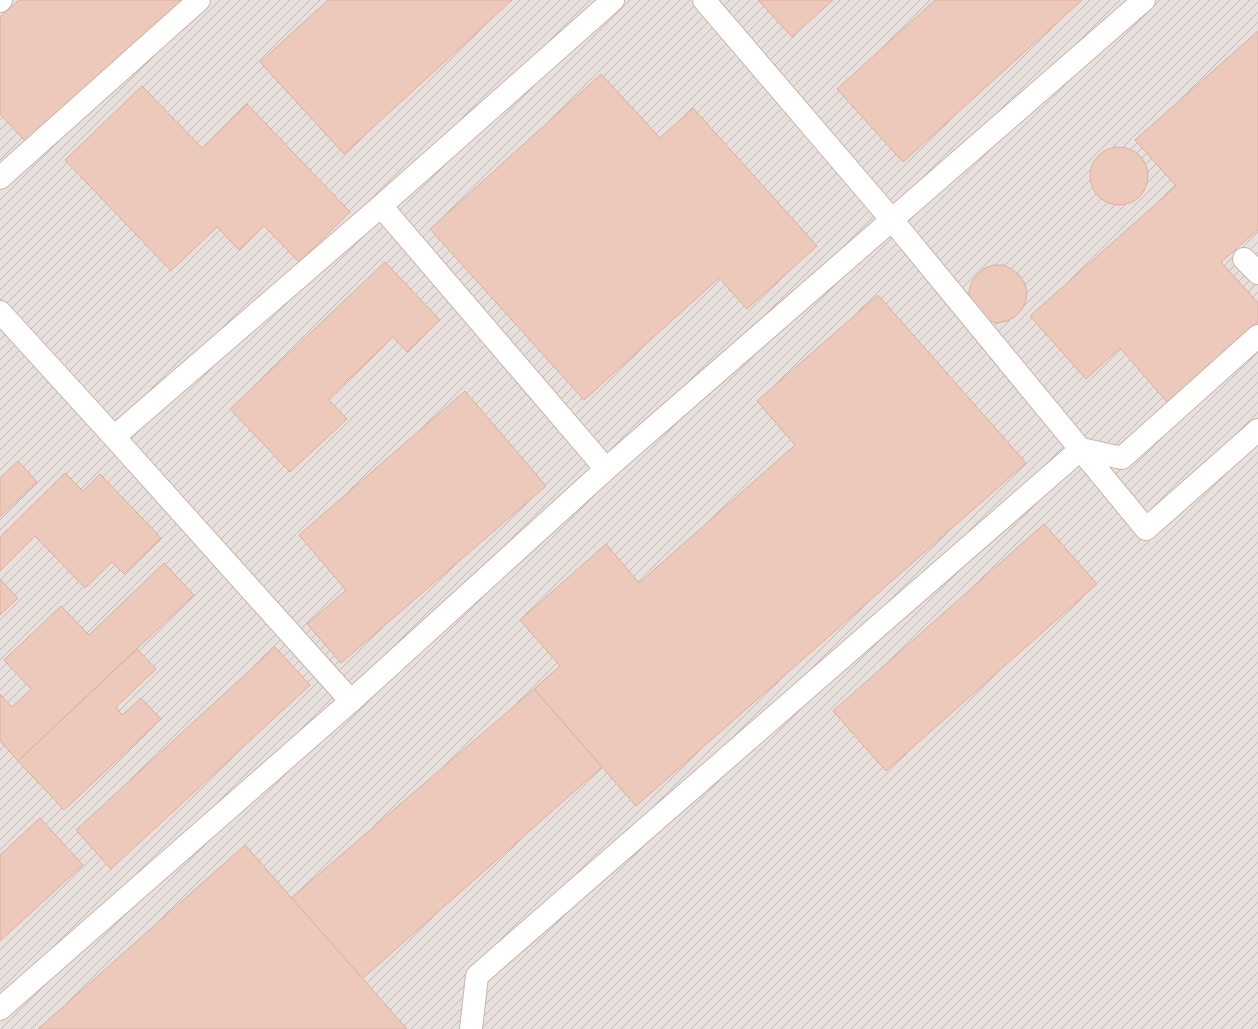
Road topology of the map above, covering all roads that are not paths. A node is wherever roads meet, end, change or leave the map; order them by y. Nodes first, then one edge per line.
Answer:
1 (199, 0) edge
2 (613, 0) edge
3 (704, 0) edge
4 (1144, 0) edge
5 (2, 173) edge
6 (381, 206) junction
7 (892, 220) junction
8 (0, 312) edge
9 (1258, 336) edge
10 (1258, 430) edge
11 (114, 437) junction
12 (1081, 449) junction
13 (606, 469) junction
14 (351, 701) junction
15 (0, 1009) edge
16 (471, 1029) edge

1 - 5 lane
2 - 6 lane
3 - 7 lane
4 - 7 lane
6 - 11 lane
6 - 13 lane
7 - 12 lane
7 - 13 lane
8 - 11 lane
9 - 12 lane
10 - 12 lane
11 - 14 lane
12 - 16 lane
13 - 14 lane
14 - 15 lane

